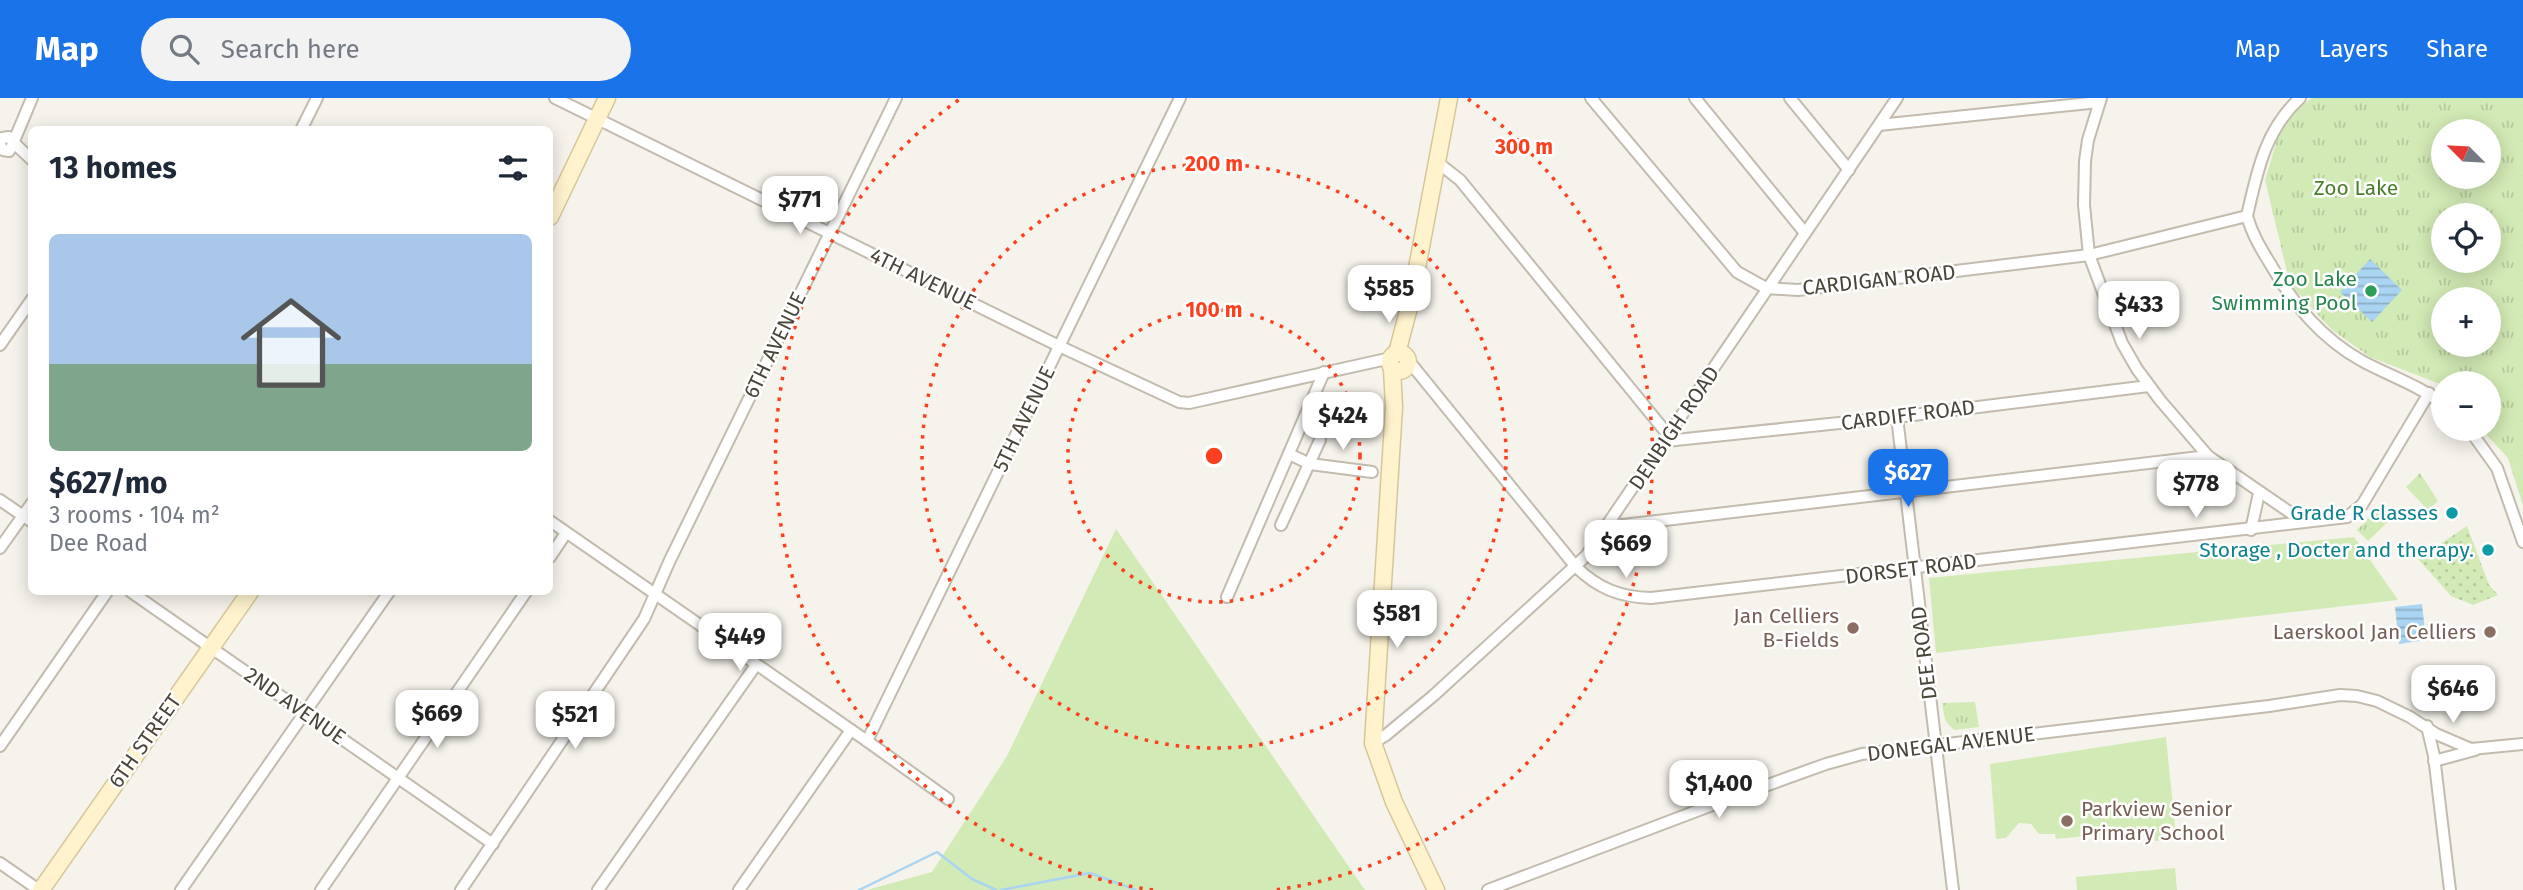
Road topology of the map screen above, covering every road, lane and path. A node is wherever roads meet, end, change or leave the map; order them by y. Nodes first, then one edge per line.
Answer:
1 (32, 98) edge
2 (317, 98) edge
3 (555, 98) edge
4 (607, 98) edge
5 (896, 98) edge
6 (1180, 98) edge
7 (1449, 98) edge
8 (1591, 98) edge
9 (1695, 98) edge
10 (1790, 98) edge
11 (1897, 98) edge
12 (2300, 98) edge
13 (2100, 100) edge
14 (597, 119) junction
15 (1878, 125) junction
16 (303, 126) edge
17 (6, 144) edge
18 (28, 158) edge
19 (1437, 162) junction
20 (1849, 170) junction
21 (553, 211) edge
22 (2246, 216) junction
23 (830, 233) junction
24 (1805, 233) junction
25 (2089, 255) junction
26 (1766, 288) junction
27 (28, 305) edge
28 (0, 345) edge
29 (1059, 346) junction
30 (1399, 362) junction
31 (1324, 372) junction
32 (2149, 386) junction
33 (2429, 393) joint
34 (1897, 417) junction
35 (1667, 439) junction
36 (1320, 440) dead end
37 (2478, 441) edge
38 (1289, 454) junction
39 (2208, 456) junction
40 (1310, 464) junction
41 (1372, 472) dead end
42 (1906, 493) junction
43 (2259, 493) junction
44 (0, 500) edge
45 (27, 519) edge
46 (2304, 522) junction
47 (553, 523) edge
48 (1609, 524) junction
49 (1281, 525) dead end
50 (2251, 530) junction
51 (566, 533) junction
52 (2523, 542) edge
53 (0, 548) edge
54 (553, 552) edge
55 (1576, 567) junction
56 (1914, 568) junction
57 (656, 594) junction
58 (105, 595) edge
59 (135, 595) edge
60 (248, 595) edge
61 (387, 595) edge
62 (524, 595) edge
63 (1227, 597) dead end
64 (211, 647) junction
65 (756, 665) junction
66 (305, 713) junction
67 (2429, 727) junction
68 (851, 730) junction
69 (867, 741) junction
70 (1373, 743) junction
71 (2523, 744) edge
72 (1935, 745) junction
73 (0, 746) edge
74 (2480, 749) junction
75 (2434, 758) junction
76 (399, 778) junction
77 (948, 799) dead end
78 (493, 844) junction
79 (0, 863) edge
80 (1498, 887) edge
81 (40, 890) edge
82 (181, 890) edge
83 (321, 890) edge
84 (461, 890) edge
85 (598, 890) edge
86 (739, 890) edge
87 (1436, 890) edge
88 (1488, 890) edge
89 (1953, 890) edge
90 (2450, 890) edge

1 - 17 street
2 - 16 street
3 - 14 street, 4TH AVENUE
4 - 14 street
5 - 23 street, 6TH AVENUE
6 - 29 street, 5TH AVENUE
7 - 19 street
8 - 26 street, CARDIGAN ROAD
9 - 24 street
10 - 20 street
11 - 15 street, DENBIGH ROAD
12 - 22 street
13 - 15 street
13 - 25 street
14 - 21 street
14 - 23 street, 4TH AVENUE
15 - 20 street, DENBIGH ROAD
17 - 18 street
19 - 30 street
19 - 35 street
20 - 24 street, DENBIGH ROAD
22 - 25 street, CARDIGAN ROAD
22 - 33 street
23 - 29 street, 4TH AVENUE
23 - 57 street, 6TH AVENUE
24 - 26 street, DENBIGH ROAD
25 - 26 street, CARDIGAN ROAD
25 - 32 street
26 - 35 street, DENBIGH ROAD
27 - 28 street
29 - 31 street, 4TH AVENUE
29 - 69 street, 5TH AVENUE
30 - 31 street
30 - 55 street, DORSET ROAD
30 - 70 street
31 - 38 street
32 - 34 street, CARDIFF ROAD
32 - 39 street
33 - 46 street, DORSET ROAD
34 - 35 street, CARDIFF ROAD
34 - 42 street, DEE ROAD
35 - 48 street, DENBIGH ROAD
36 - 40 street
37 - 52 street
38 - 40 street
38 - 63 street
39 - 42 street
39 - 43 street
40 - 41 street
40 - 49 street
42 - 48 street
42 - 56 street, DEE ROAD
43 - 46 street
43 - 50 street
44 - 45 street
45 - 53 street
46 - 50 street, DORSET ROAD
47 - 51 street
48 - 55 street, DENBIGH ROAD
50 - 56 street, DORSET ROAD
51 - 54 street
51 - 57 street
55 - 56 street, DORSET ROAD
55 - 70 street, DENBIGH ROAD
56 - 72 street, DEE ROAD
57 - 65 street
57 - 78 street, 6TH AVENUE
58 - 73 street
59 - 64 street, 2ND AVENUE
60 - 64 street, 6TH STREET
61 - 66 street
62 - 76 street
64 - 66 street, 2ND AVENUE
64 - 81 street, 6TH STREET
65 - 68 street
65 - 85 street
66 - 76 street, 2ND AVENUE
66 - 82 street
67 - 72 street, DONEGAL AVENUE
67 - 74 street, DONEGAL AVENUE
67 - 75 street
68 - 69 street
68 - 86 street
69 - 77 street
70 - 87 street
71 - 74 street, DONEGAL AVENUE
72 - 80 street, DONEGAL AVENUE
72 - 89 street, DEE ROAD
74 - 75 street, DONEGAL AVENUE
75 - 90 street
76 - 78 street, 2ND AVENUE
76 - 83 street
78 - 84 street, 6TH AVENUE
79 - 81 street
80 - 88 street, DONEGAL AVENUE

